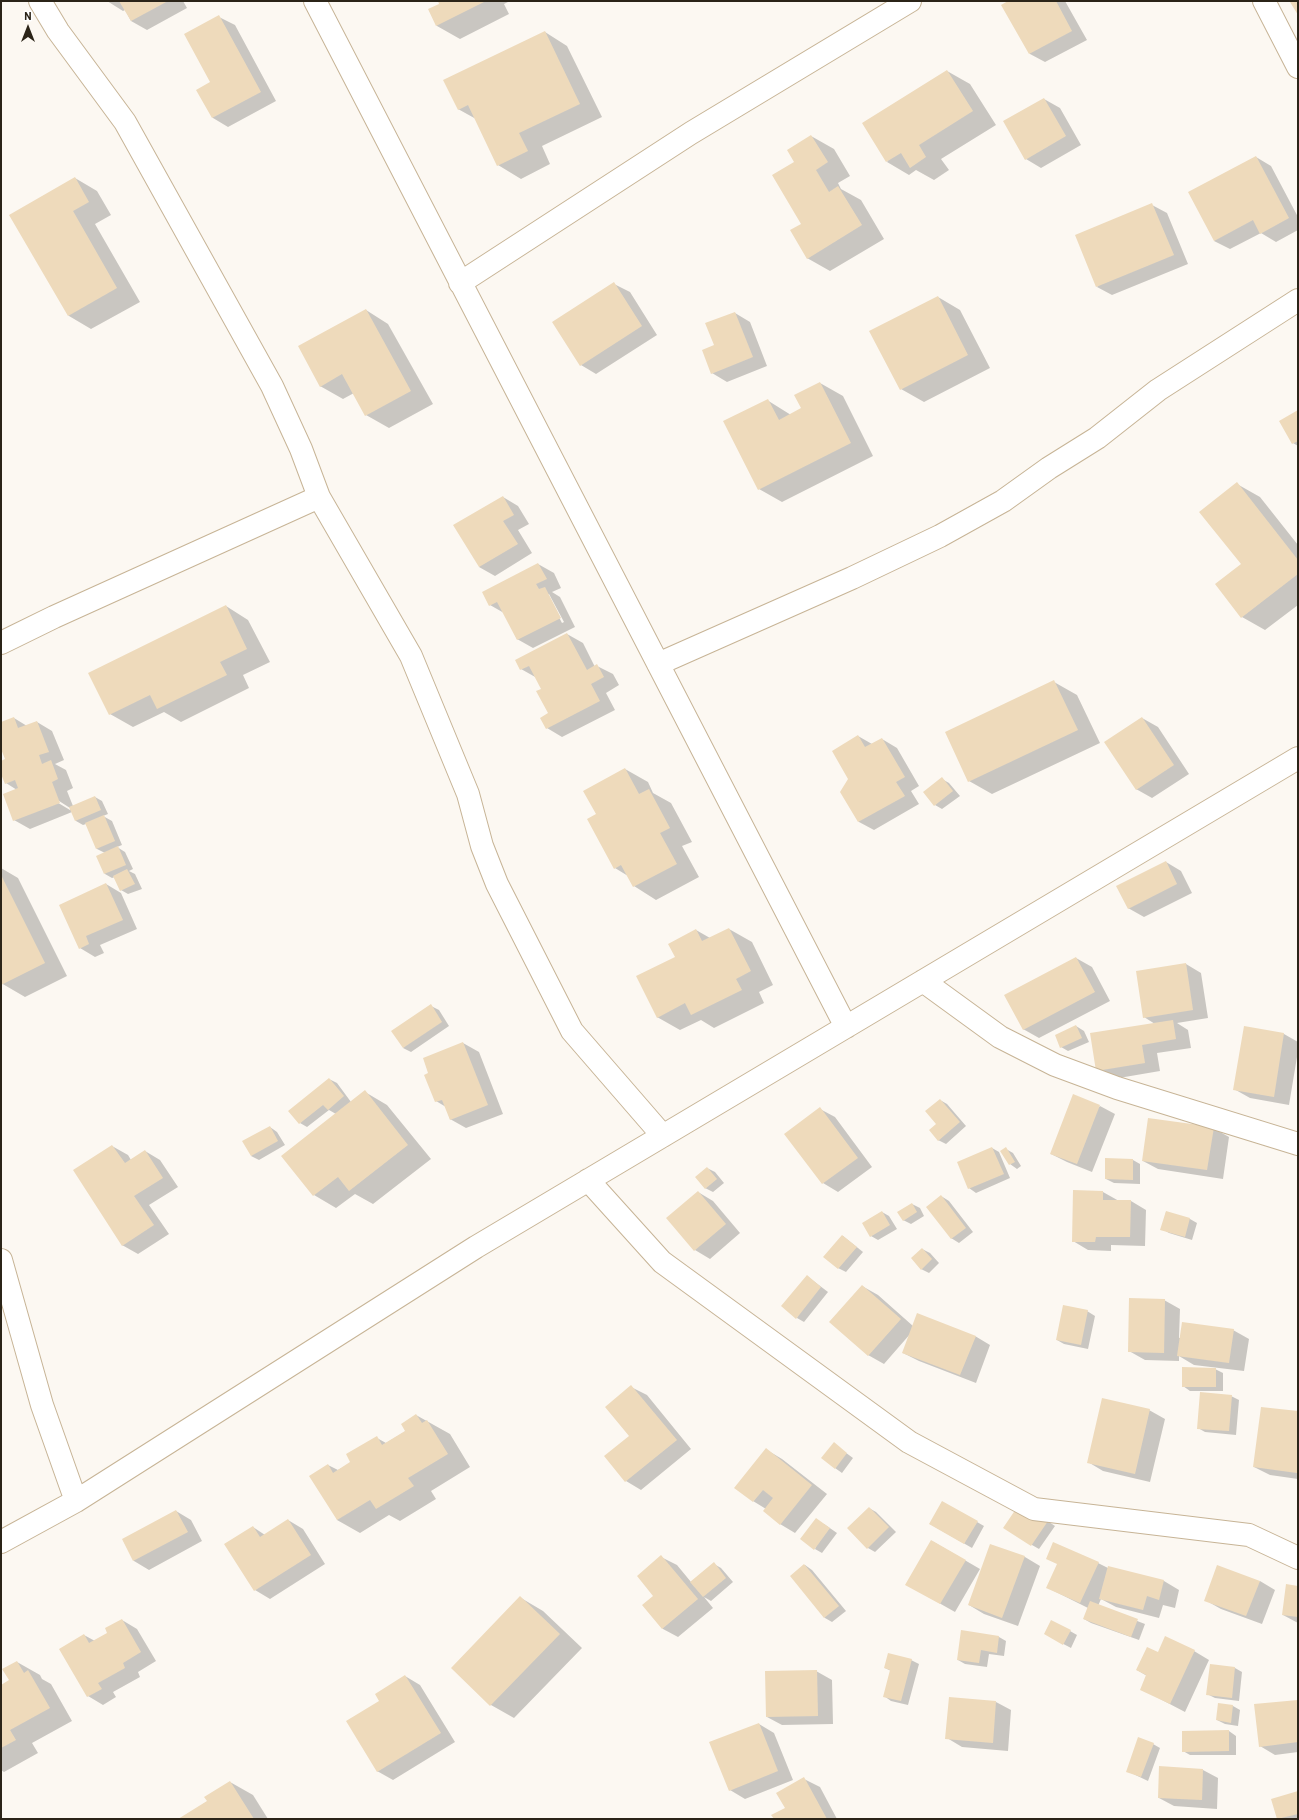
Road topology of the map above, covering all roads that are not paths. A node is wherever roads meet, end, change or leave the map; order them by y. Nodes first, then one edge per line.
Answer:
1 (40, 1) edge
2 (315, 1) edge
3 (910, 1) edge
4 (1264, 1) edge
5 (1298, 68) edge
6 (460, 283) junction
7 (1298, 300) edge
8 (319, 497) junction
9 (1, 643) edge
10 (658, 664) junction
11 (1298, 758) edge
12 (923, 981) junction
13 (846, 1027) junction
14 (664, 1136) junction
15 (1298, 1144) edge
16 (588, 1180) junction
17 (1, 1260) edge
18 (76, 1500) junction
19 (1, 1542) edge
20 (1298, 1558) edge

1 - 8 street
2 - 6 street
3 - 6 street
4 - 5 street
6 - 10 street
7 - 10 street
8 - 9 street
8 - 14 street
10 - 13 street
11 - 12 street
12 - 13 street
12 - 15 street
13 - 14 street
14 - 16 street
16 - 18 street
16 - 20 street
17 - 18 street
18 - 19 street

